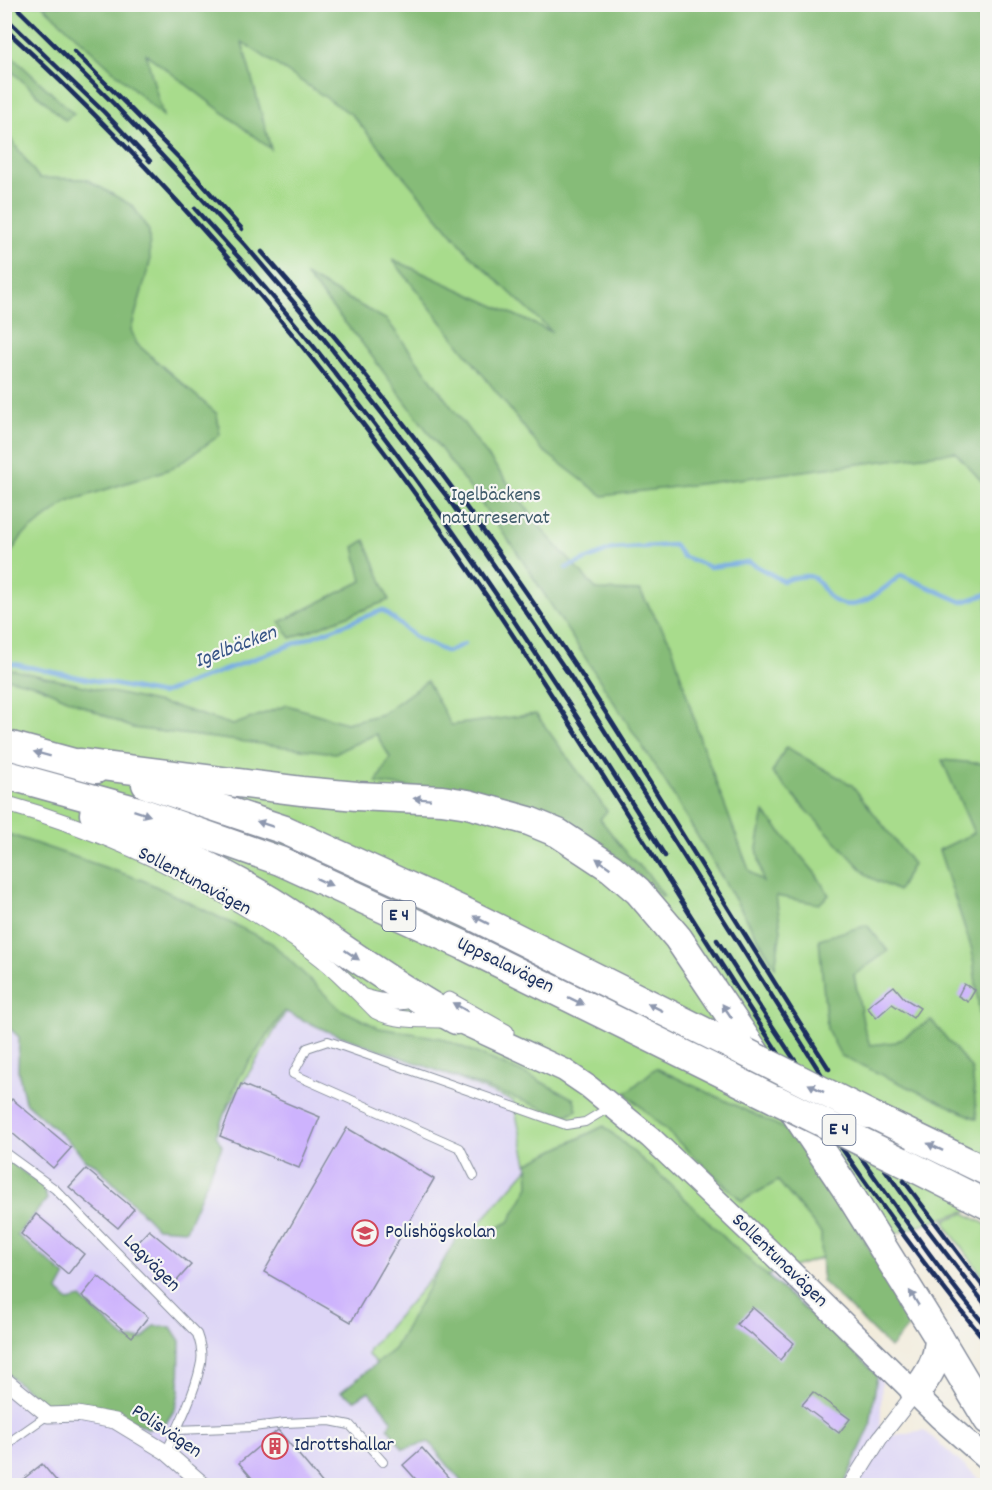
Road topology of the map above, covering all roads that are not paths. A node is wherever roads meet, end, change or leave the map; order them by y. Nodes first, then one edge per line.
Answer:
1 (4, 744) edge
2 (79, 763) junction
3 (4, 774) edge
4 (4, 803) edge
5 (363, 997) junction
6 (417, 999) junction
7 (456, 1020) junction
8 (564, 1070) junction
9 (612, 1106) junction
10 (4, 1152) edge
11 (987, 1172) edge
12 (474, 1176) dead end
13 (987, 1205) edge
14 (939, 1338) junction
15 (4, 1379) edge
16 (915, 1393) junction
17 (48, 1415) junction
18 (987, 1420) edge
19 (177, 1430) junction
20 (4, 1450) edge
21 (166, 1452) junction
22 (987, 1460) edge
23 (383, 1462) dead end
24 (205, 1485) edge
25 (850, 1485) edge

2 -> 1 highway, Uppsalavägen / E 4
11 -> 2 highway, Uppsalavägen / E 4, bridge
14 -> 2 highway
3 -> 6 highway
3 -> 13 highway, Uppsalavägen / E 4, bridge
4 - 5 street, Sollentunavägen
5 - 6 street, Sollentunavägen
5 - 7 street, Sollentunavägen
6 - 7 highway
8 -> 6 street, Sollentunavägen
7 - 8 street, Sollentunavägen
8 - 9 street, Sollentunavägen
9 - 12 lane
9 - 16 street, Sollentunavägen
10 - 19 lane, Lagvägen
14 - 16 highway
14 - 18 highway
15 - 17 street
16 - 22 street, Sollentunavägen
16 - 25 street
17 - 20 lane
17 - 21 street, Polisvägen
19 - 21 lane, Lagvägen
19 - 23 lane
21 - 24 street, Polisvägen

